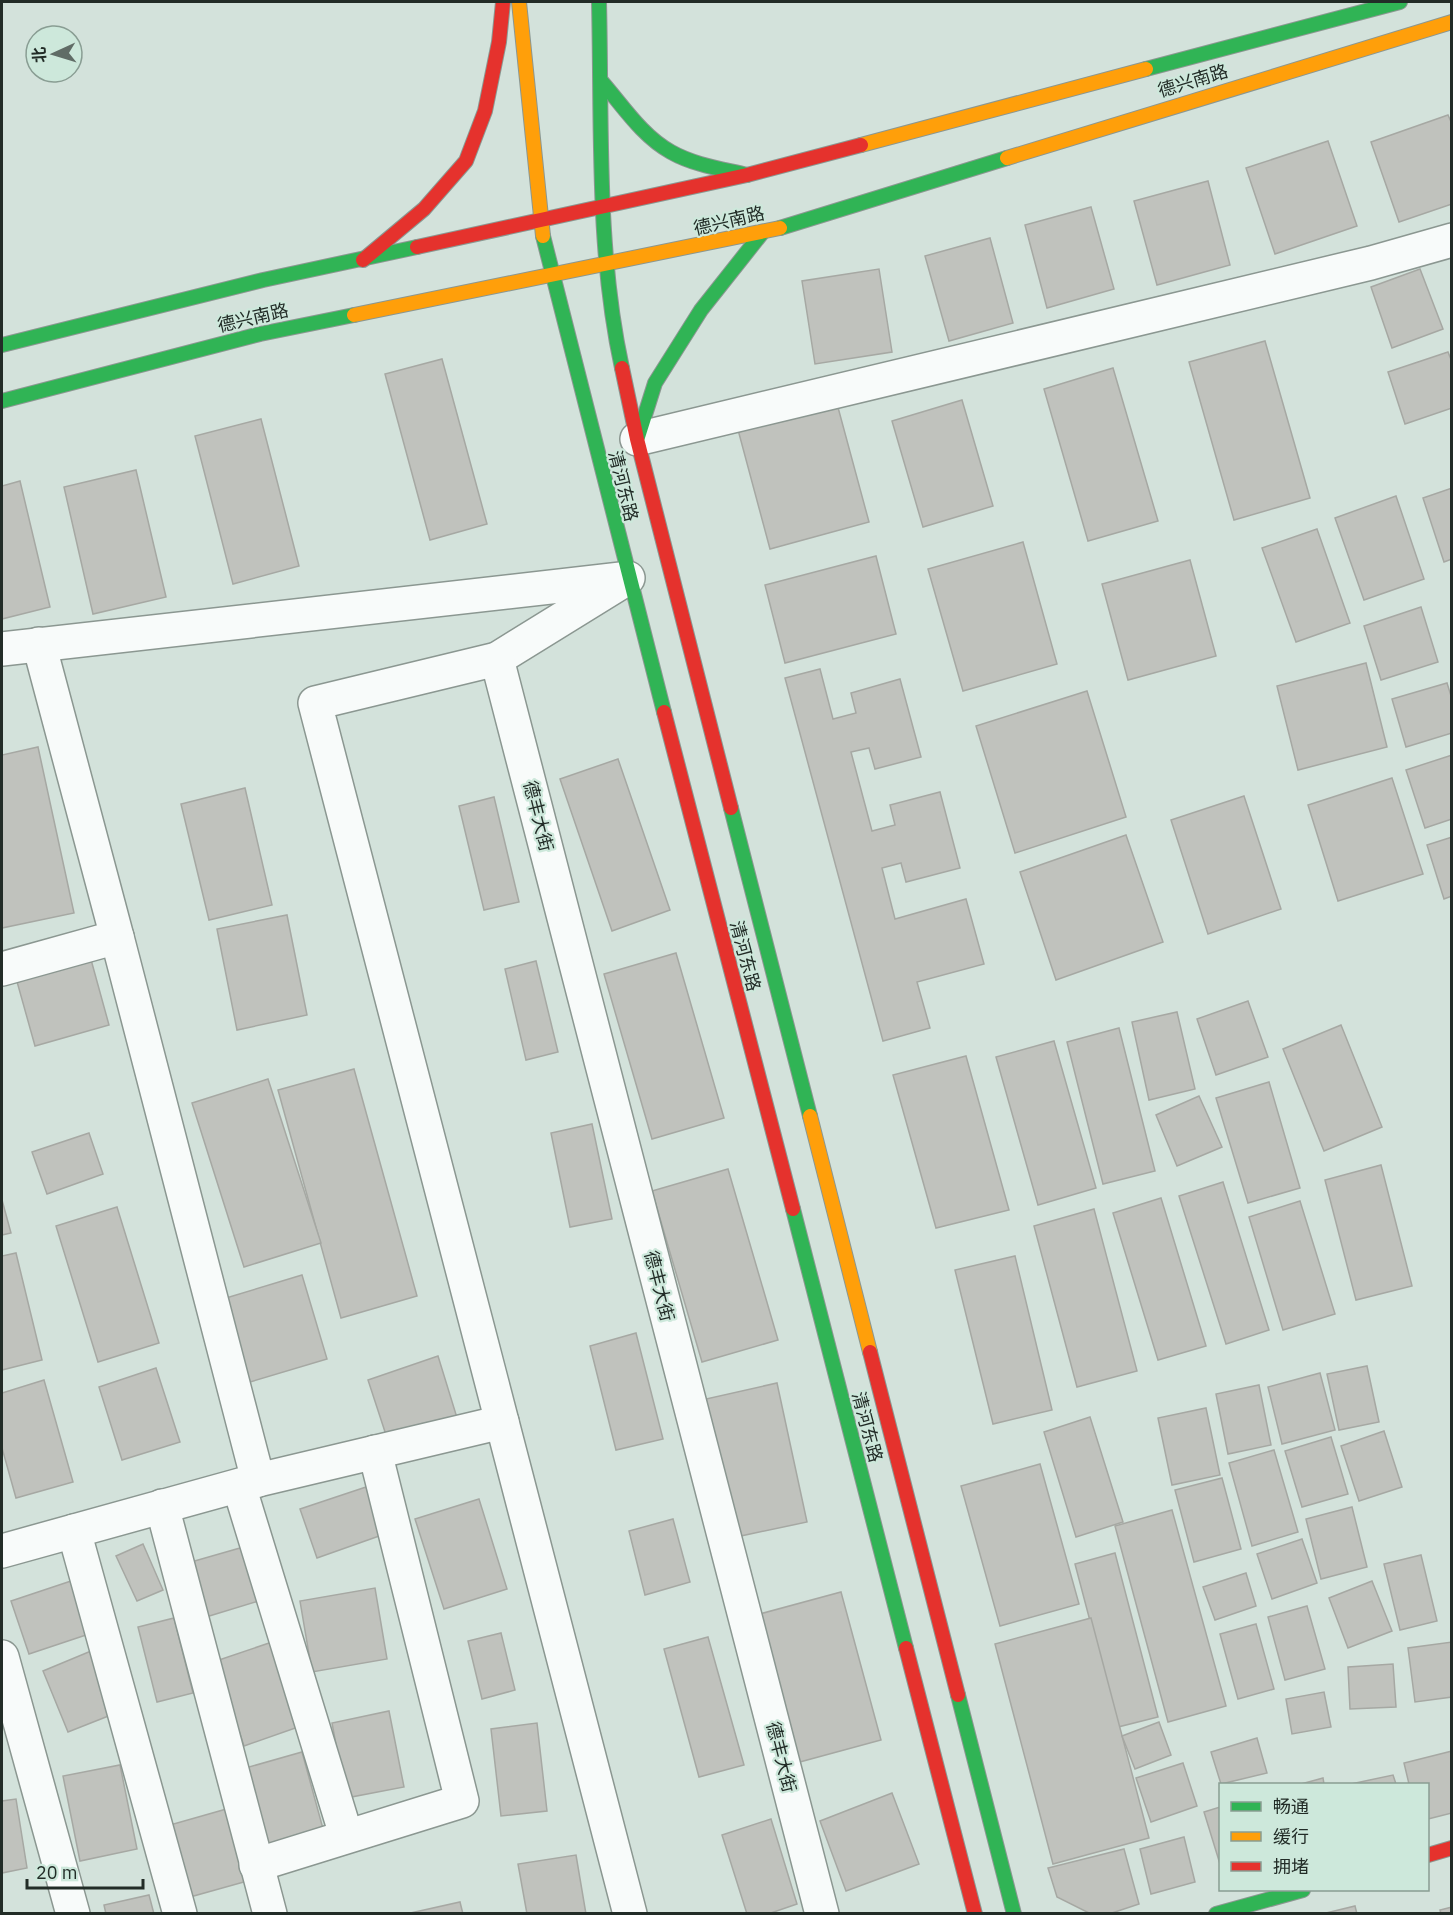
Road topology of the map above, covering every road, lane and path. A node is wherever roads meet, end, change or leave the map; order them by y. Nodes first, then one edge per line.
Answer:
1 (503, 2) edge
2 (519, 2) edge
3 (599, 2) edge
4 (1400, 2) edge
5 (1452, 22) edge
6 (602, 82) junction
7 (747, 175) junction
8 (605, 207) junction
9 (539, 222) junction
10 (762, 233) junction
11 (1452, 240) edge
12 (363, 260) junction
13 (605, 266) junction
14 (552, 277) junction
15 (2, 345) edge
16 (2, 401) edge
17 (637, 439) junction
18 (628, 578) junction
19 (39, 644) junction
20 (2, 650) edge
21 (497, 659) junction
22 (117, 937) junction
23 (2, 969) edge
24 (502, 1422) junction
25 (375, 1452) junction
26 (249, 1483) junction
27 (162, 1506) junction
28 (74, 1531) junction
29 (2, 1551) edge
30 (2, 1657) edge
31 (346, 1835) junction
32 (1452, 1848) edge
33 (1429, 1855) edge
34 (256, 1865) junction
35 (1299, 1891) edge
36 (73, 1914) edge
37 (180, 1914) edge
38 (270, 1914) edge
39 (630, 1914) edge
40 (822, 1914) edge
41 (975, 1914) edge
42 (1014, 1914) edge
43 (1216, 1914) edge

1 - 12 main road
2 - 9 main road, 清河东路
3 - 6 main road, 清河东路
4 - 7 main road, 德兴南路
5 - 10 main road, 德兴南路
6 - 7 main road
6 - 8 main road, 清河东路
7 - 8 main road, 德兴南路
8 - 9 main road, 德兴南路
8 - 13 main road, 清河东路
9 - 12 main road, 德兴南路
9 - 14 main road, 清河东路
10 - 13 main road, 德兴南路
10 - 17 main road
11 - 17 street
12 - 15 main road, 德兴南路
13 - 14 main road, 德兴南路
13 - 17 main road, 清河东路
14 - 16 main road, 德兴南路
14 - 18 main road, 清河东路
17 - 42 main road, 清河东路
18 - 19 street
18 - 21 street
18 - 41 main road, 清河东路
19 - 20 street
19 - 22 street
21 - 24 street
21 - 40 street, 德丰大街
22 - 23 street
22 - 26 street
24 - 25 street
24 - 39 street
25 - 26 street
25 - 31 street
26 - 27 street
26 - 31 street
27 - 28 street
27 - 34 street
28 - 29 street
28 - 37 street
30 - 36 street
31 - 34 street
32 - 33 main road
34 - 38 street
35 - 43 main road

